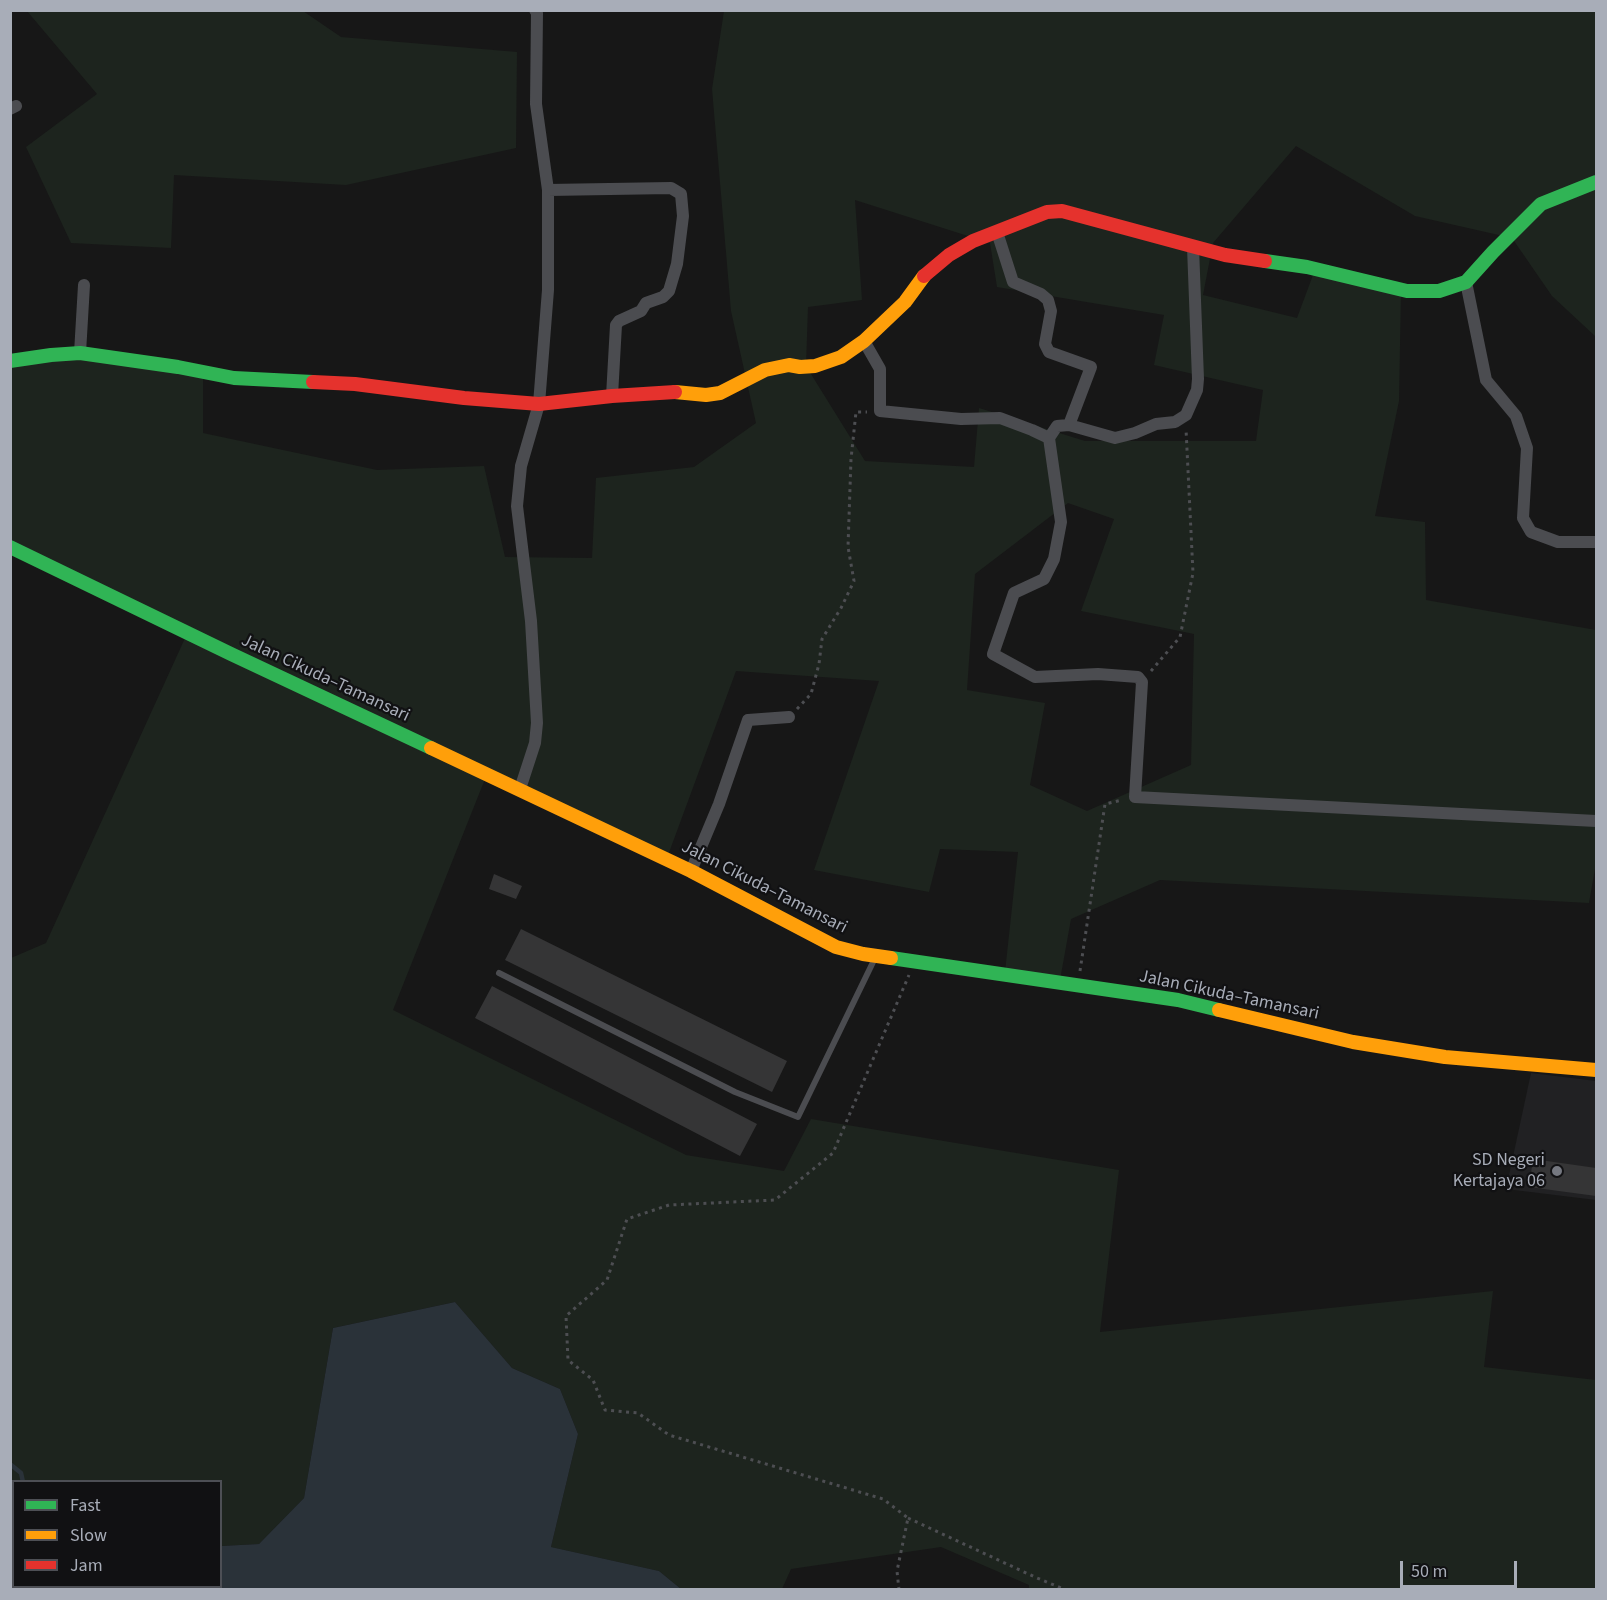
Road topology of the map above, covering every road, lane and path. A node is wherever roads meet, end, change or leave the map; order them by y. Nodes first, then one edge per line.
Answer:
1 (538, 12) edge
2 (1596, 182) edge
3 (548, 190) junction
4 (997, 232) junction
5 (1193, 247) junction
6 (1466, 282) junction
7 (84, 285) dead end
8 (864, 341) junction
9 (80, 353) junction
10 (10, 361) edge
11 (612, 396) junction
12 (539, 404) junction
13 (880, 411) junction
14 (1186, 415) junction
15 (1069, 425) junction
16 (1049, 438) junction
17 (1596, 542) edge
18 (10, 547) edge
19 (1142, 682) junction
20 (789, 717) joint
21 (520, 789) junction
22 (1135, 797) junction
23 (1596, 820) edge
24 (692, 871) junction
25 (877, 956) junction
26 (916, 961) junction
27 (499, 973) dead end
28 (1078, 985) junction
29 (1596, 1070) edge
30 (908, 1518) junction
31 (899, 1590) edge
32 (1066, 1590) edge

1 - 3 street
2 - 6 street
3 - 11 street
3 - 12 street
4 - 5 street
4 - 8 street
4 - 15 street
5 - 6 street
5 - 14 street
6 - 17 street
7 - 9 street
8 - 11 street
8 - 13 street
9 - 10 street
9 - 12 street
11 - 12 street
12 - 21 street
13 - 16 street
13 - 20 path
14 - 15 street
14 - 19 path
15 - 16 street
16 - 19 street
18 - 21 street, Jalan Cikuda–Tamansari
19 - 22 street
20 - 24 street
21 - 24 street, Jalan Cikuda–Tamansari
22 - 23 street
22 - 28 path
24 - 25 street, Jalan Cikuda–Tamansari
25 - 26 street, Jalan Cikuda–Tamansari
25 - 27 lane
26 - 28 street, Jalan Cikuda–Tamansari
26 - 30 path
28 - 29 street, Jalan Cikuda–Tamansari
30 - 31 path
30 - 32 path

